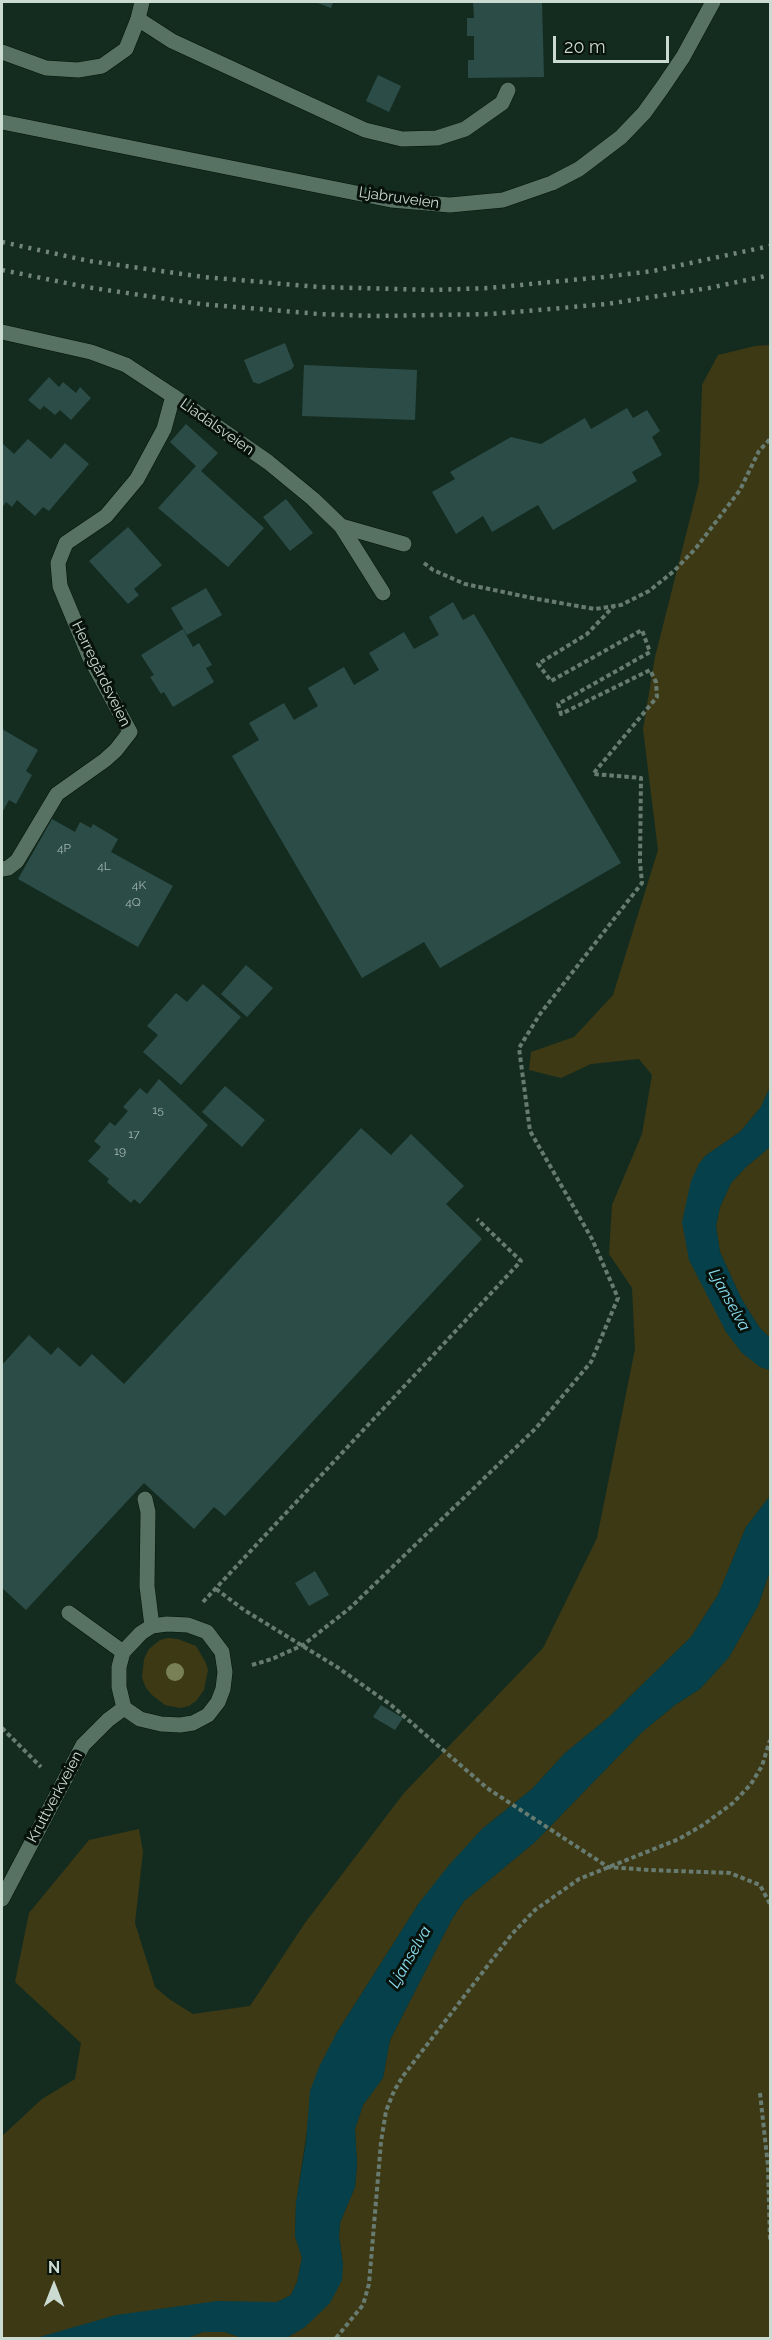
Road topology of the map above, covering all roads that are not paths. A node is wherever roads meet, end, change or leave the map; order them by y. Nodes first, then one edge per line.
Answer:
1 (142, 2) edge
2 (713, 2) edge
3 (138, 19) junction
4 (2, 52) edge
5 (508, 90) dead end
6 (2, 122) edge
7 (2, 332) edge
8 (173, 396) junction
9 (341, 526) junction
10 (404, 544) road end
11 (383, 593) dead end
12 (2, 868) edge
13 (145, 1500) dead end
14 (69, 1613) dead end
15 (152, 1626) junction
16 (123, 1652) junction
17 (124, 1708) junction
18 (2, 1899) edge

1 - 3 street
2 - 6 street, Ljabruveien
3 - 4 street
3 - 5 street
7 - 8 street, Liadalsveien
8 - 9 street, Liadalsveien
8 - 12 street, Herregårdsveien
9 - 10 street
9 - 11 street, Liadalsveien
13 - 15 street
14 - 16 street
15 - 16 street
15 - 17 street
16 - 17 street
17 - 18 street, Kruttverkveien

